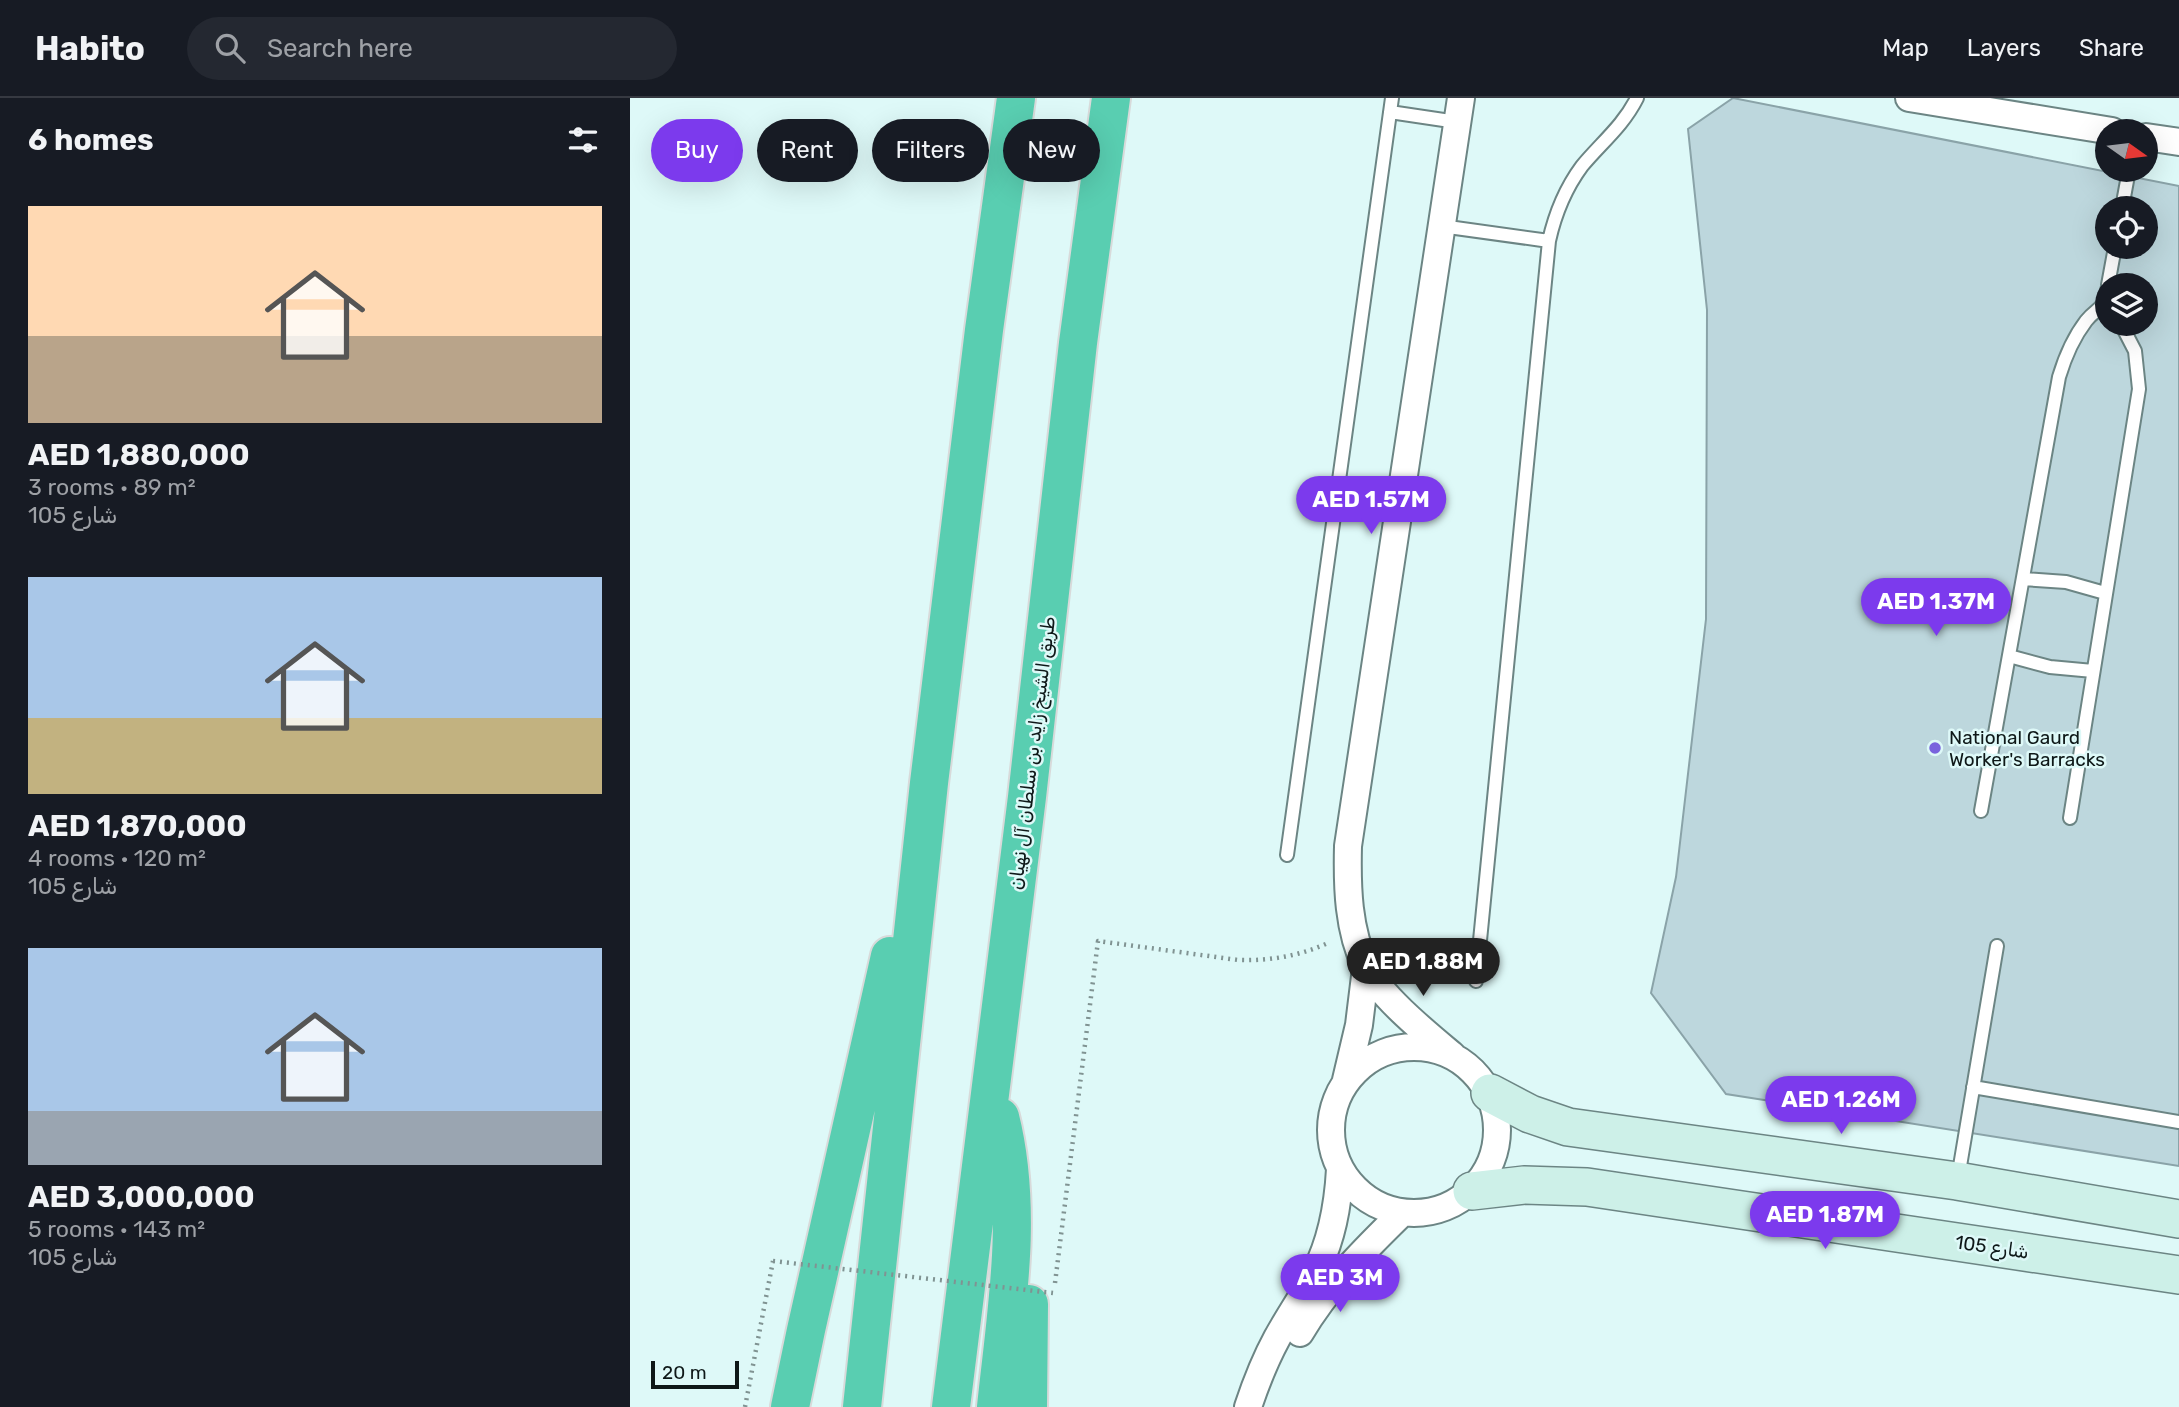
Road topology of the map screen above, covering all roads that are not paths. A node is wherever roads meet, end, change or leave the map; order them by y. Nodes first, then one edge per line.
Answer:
1 (1016, 98) edge
2 (1111, 98) edge
3 (1392, 98) edge
4 (1637, 98) edge
5 (1909, 98) edge
6 (1459, 110) edge
7 (1390, 112) junction
8 (2095, 128) edge
9 (2158, 139) edge
10 (2179, 142) edge
11 (1441, 226) junction
12 (1549, 241) junction
13 (2095, 315) edge
14 (2127, 336) edge
15 (2023, 579) junction
16 (2105, 593) junction
17 (2009, 656) junction
18 (2093, 671) junction
19 (929, 783) junction
20 (1981, 811) dead end
21 (2070, 818) dead end
22 (1287, 855) dead end
23 (1997, 946) dead end
24 (1366, 968) junction
25 (1476, 981) dead end
26 (1452, 1055) junction
27 (1346, 1081) junction
28 (992, 1085) junction
29 (1973, 1087) junction
30 (1490, 1093) junction
31 (2179, 1122) edge
32 (1340, 1169) junction
33 (1957, 1181) junction
34 (1472, 1191) junction
35 (1402, 1213) junction
36 (2179, 1219) edge
37 (1012, 1236) junction
38 (2179, 1275) edge
39 (790, 1407) edge
40 (862, 1407) edge
41 (951, 1407) edge
42 (996, 1407) edge
43 (1028, 1407) edge
44 (1248, 1407) edge
45 (1265, 1407) edge

1 - 19 highway
2 - 28 highway, طريق الشيخ زايد بن سلطان آل نهيان
3 - 7 lane
4 - 12 lane
5 - 8 street
6 - 7 lane
6 - 11 street
7 - 22 lane
9 - 10 street
11 - 12 lane
11 - 24 street
12 - 25 lane
13 - 15 lane
14 - 16 lane
15 - 16 lane
15 - 17 lane
16 - 18 lane
17 - 18 lane
17 - 20 lane
18 - 21 lane
19 - 39 highway
19 - 40 highway
23 - 29 lane
24 - 26 street
24 - 27 street
26 - 27 street
26 - 30 street
27 - 32 street
28 - 37 highway
28 - 41 highway, طريق الشيخ زايد بن سلطان آل نهيان
29 - 31 lane
29 - 33 lane
30 - 33 street
30 - 34 street
32 - 35 street
32 - 44 street
33 - 36 street
34 - 35 street
34 - 38 street, شارع 105
35 - 45 street
37 - 42 highway
37 - 43 highway

